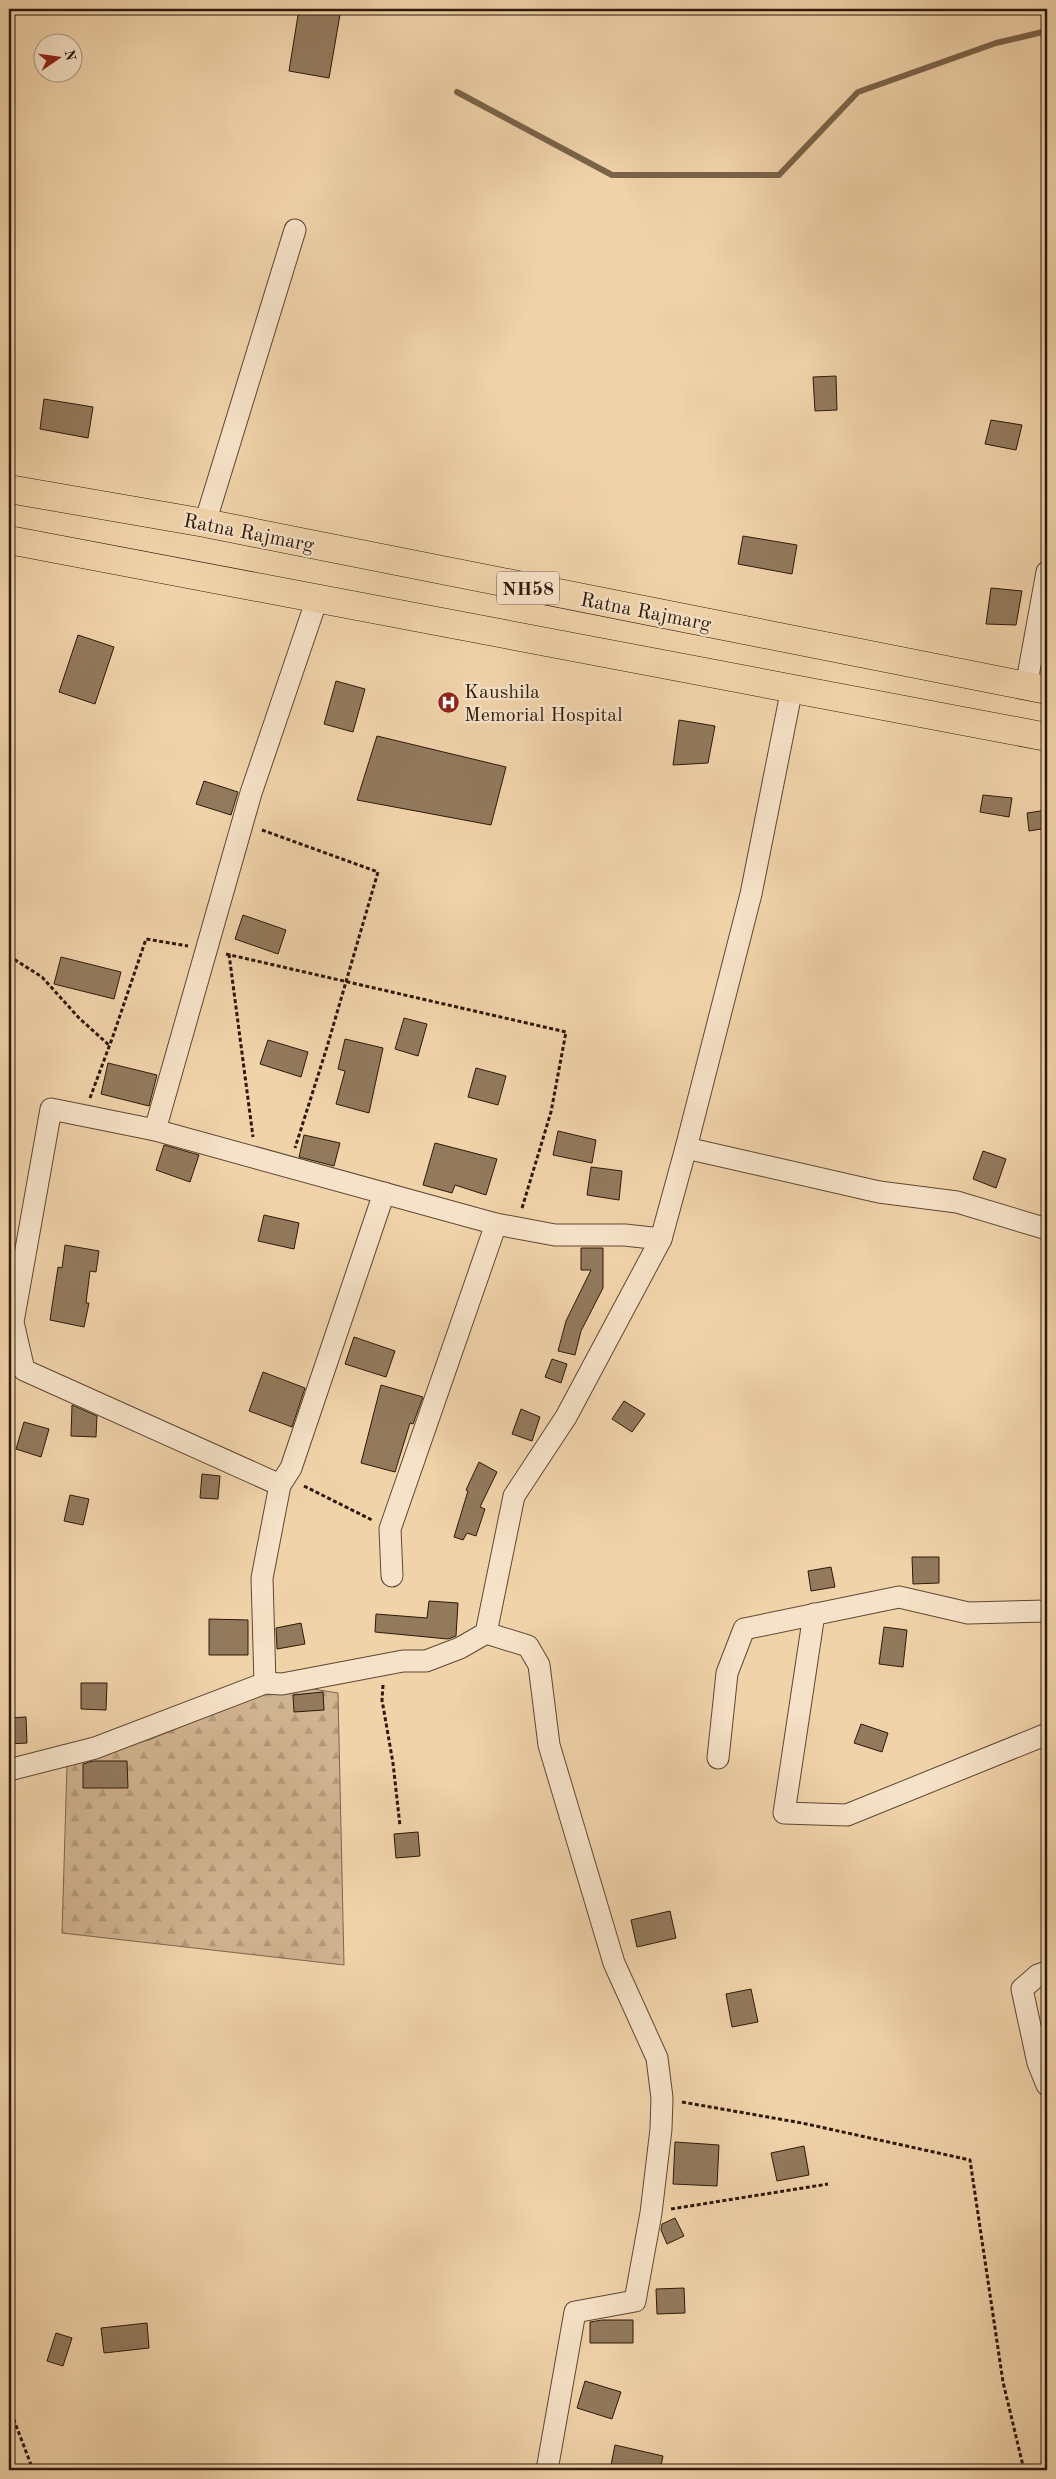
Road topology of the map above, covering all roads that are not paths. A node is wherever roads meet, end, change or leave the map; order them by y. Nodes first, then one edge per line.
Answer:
1 (295, 230) dead end
2 (9, 489) edge
3 (205, 523) junction
4 (9, 540) edge
5 (1047, 572) edge
6 (317, 598) junction
7 (792, 688) junction
8 (1037, 688) edge
9 (1047, 737) edge
10 (155, 1130) junction
11 (686, 1148) junction
12 (384, 1193) junction
13 (506, 1226) junction
14 (1047, 1229) edge
15 (661, 1239) junction
16 (282, 1481) junction
17 (392, 1576) dead end
18 (1047, 1611) edge
19 (814, 1614) junction
20 (486, 1633) junction
21 (265, 1683) junction
22 (1047, 1734) edge
23 (718, 1758) dead end
24 (9, 1770) edge
25 (1047, 1972) edge
26 (1047, 2085) edge
27 (547, 2470) edge

1 - 3 street
2 - 3 highway, Ratna Rajmarg / NH58
3 - 8 highway, Ratna Rajmarg / NH58
4 - 6 highway, NH58
5 - 8 street
6 - 7 highway, NH58
6 - 10 street
7 - 9 highway, NH58
7 - 11 street
10 - 12 street
10 - 16 street
11 - 14 street
11 - 15 street
12 - 13 street
12 - 16 street
13 - 15 street
13 - 17 street
15 - 20 street
16 - 21 street
18 - 19 street
19 - 22 street
19 - 23 street
20 - 21 street
20 - 27 street
21 - 24 street
25 - 26 street

